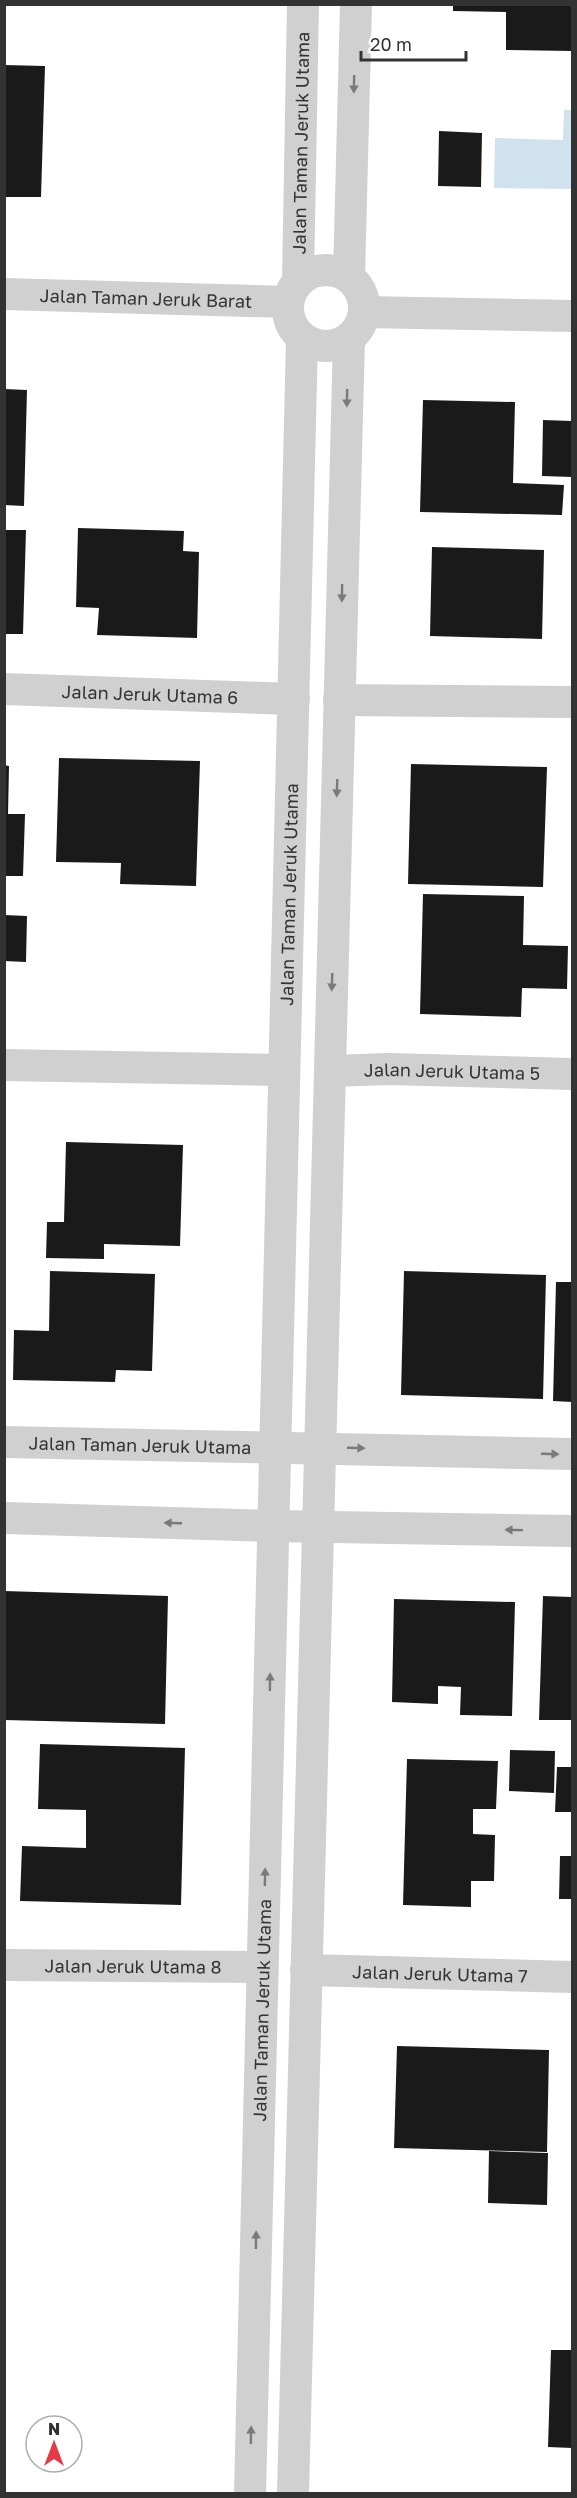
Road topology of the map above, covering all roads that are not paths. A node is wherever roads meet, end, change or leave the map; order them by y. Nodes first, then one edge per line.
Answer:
1 (303, 4) edge
2 (356, 4) edge
3 (349, 277) junction
4 (293, 291) junction
5 (4, 294) edge
6 (365, 312) junction
7 (573, 316) edge
8 (302, 339) junction
9 (349, 339) junction
10 (4, 689) edge
11 (294, 699) junction
12 (339, 700) junction
13 (573, 702) edge
14 (4, 1065) edge
15 (284, 1070) junction
16 (330, 1071) junction
17 (573, 1074) edge
18 (4, 1442) edge
19 (320, 1447) junction
20 (275, 1448) junction
21 (573, 1454) edge
22 (4, 1518) edge
23 (273, 1526) junction
24 (318, 1527) junction
25 (573, 1531) edge
26 (4, 1965) edge
27 (262, 1967) junction
28 (306, 1970) junction
29 (573, 1977) edge
30 (250, 2493) edge
31 (293, 2493) edge

1 - 4 street, Jalan Taman Jeruk Utama
2 -> 3 street
3 - 4 street
3 - 6 street
4 - 5 street, Jalan Taman Jeruk Barat
4 - 8 street
6 - 7 street
6 - 9 street
8 - 9 street
8 - 11 street, Jalan Taman Jeruk Utama
9 -> 12 street
10 - 11 street, Jalan Jeruk Utama 6
11 - 15 street, Jalan Taman Jeruk Utama
12 - 13 street
12 -> 16 street
14 - 15 street
15 - 20 street, Jalan Taman Jeruk Utama
16 - 17 street, Jalan Jeruk Utama 5
16 - 19 street
18 - 20 street, Jalan Taman Jeruk Utama
19 - 20 street, Jalan Taman Jeruk Utama
19 -> 21 street, Jalan Taman Jeruk Utama
19 - 24 street
20 - 23 street, Jalan Taman Jeruk Utama
23 -> 22 street
23 - 24 street
27 -> 23 street, Jalan Taman Jeruk Utama
25 -> 24 street
24 - 28 street
26 - 27 street, Jalan Jeruk Utama 8
30 -> 27 street, Jalan Taman Jeruk Utama
28 - 29 street, Jalan Jeruk Utama 7
28 - 31 street

